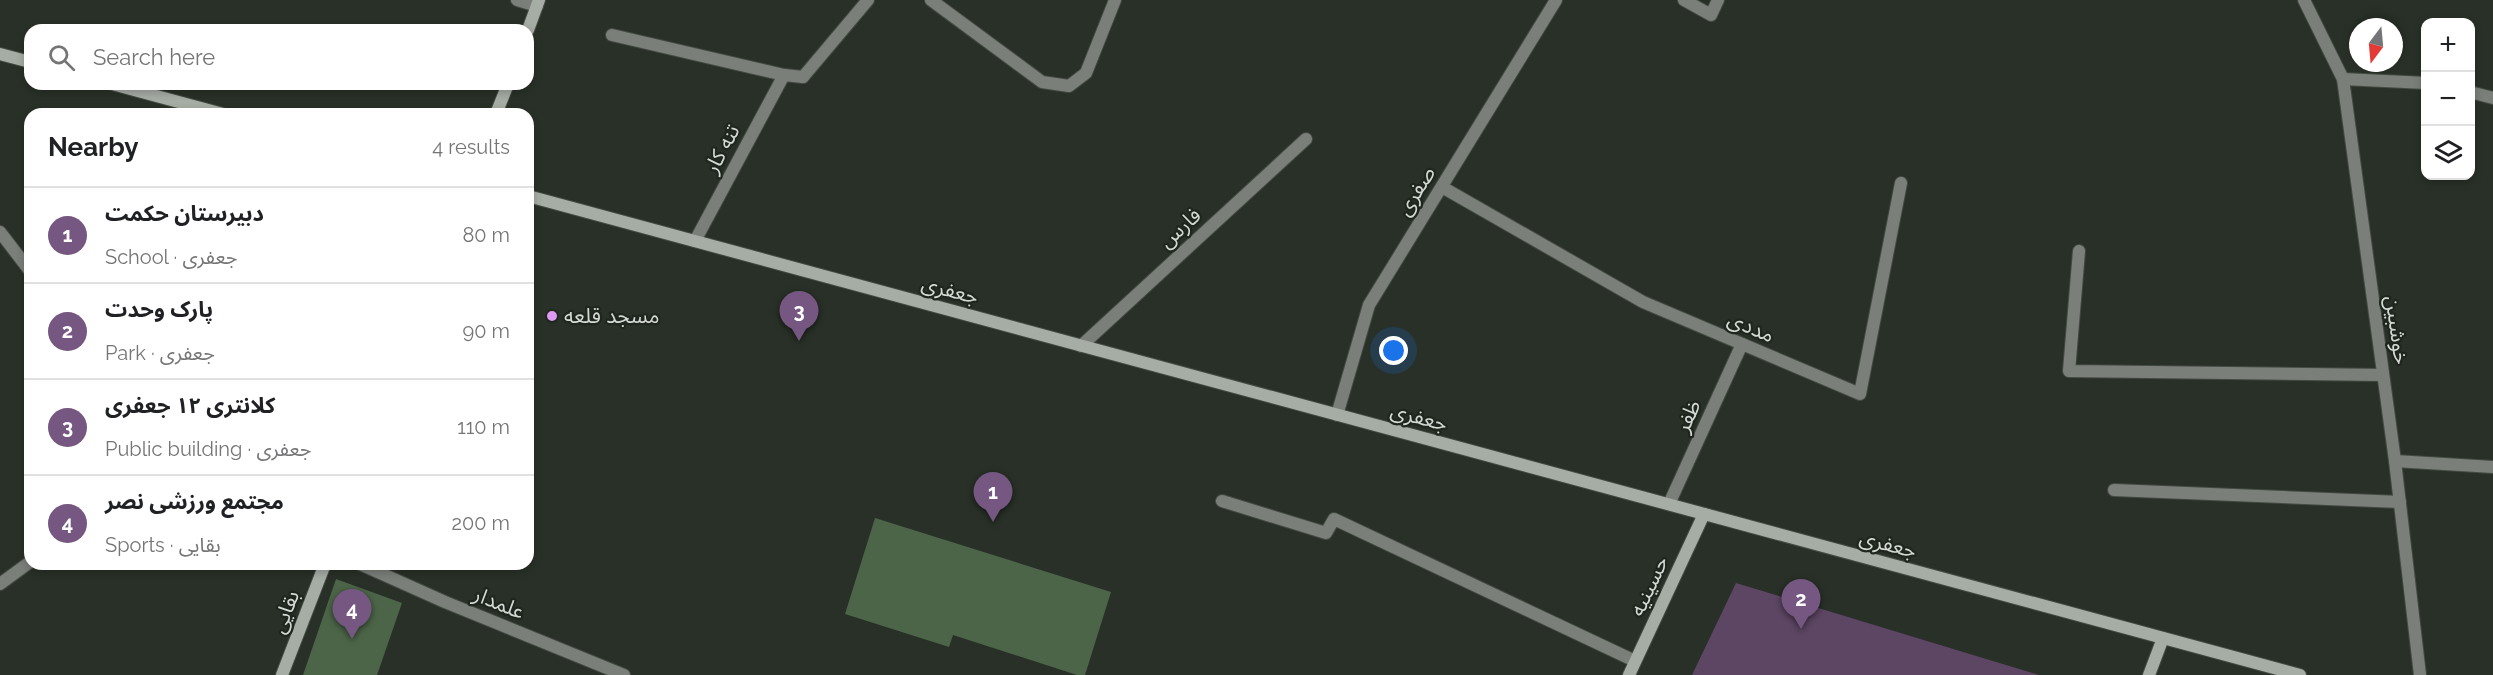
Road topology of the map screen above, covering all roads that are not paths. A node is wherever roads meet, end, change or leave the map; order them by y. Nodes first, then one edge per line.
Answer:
1 (517, 0) edge
2 (868, 0) edge
3 (931, 0) edge
4 (1115, 0) edge
5 (1556, 0) edge
6 (1684, 0) edge
7 (1718, 0) edge
8 (2304, 0) edge
9 (538, 3) edge
10 (530, 24) edge
11 (612, 36) dead end
12 (0, 54) edge
13 (24, 60) edge
14 (784, 75) junction
15 (2343, 79) junction
16 (2421, 83) edge
17 (134, 90) edge
18 (506, 90) edge
19 (2475, 93) edge
20 (2493, 98) edge
21 (201, 108) edge
22 (498, 108) edge
23 (1306, 139) dead end
24 (1900, 183) dead end
25 (1442, 187) junction
26 (534, 198) edge
27 (0, 232) edge
28 (695, 241) junction
29 (2079, 251) dead end
30 (24, 263) edge
31 (1742, 344) junction
32 (1081, 346) junction
33 (2383, 375) junction
34 (1337, 415) junction
35 (2395, 461) junction
36 (2493, 467) edge
37 (2114, 490) dead end
38 (1222, 501) dead end
39 (2400, 502) junction
40 (1669, 504) junction
41 (1704, 514) junction
42 (24, 566) edge
43 (323, 570) edge
44 (374, 570) edge
45 (0, 584) edge
46 (2163, 638) junction
47 (1635, 661) junction
48 (282, 675) edge
49 (624, 675) edge
50 (1629, 675) edge
51 (2149, 675) edge
52 (2300, 675) edge
53 (2420, 675) edge

1 - 9 street
2 - 14 street
3 - 4 street
5 - 25 street, صفری
6 - 7 street
8 - 15 street, خوشبین
9 - 10 street
11 - 14 street
12 - 13 street
14 - 28 street, تنه کار
15 - 16 street
15 - 33 street, خوشبین
17 - 21 street
18 - 22 street
19 - 20 street
23 - 32 street, فارس
24 - 31 street, مددی
25 - 31 street, مددی
25 - 34 street, صفری
26 - 28 street, جعفری
27 - 30 street
28 - 32 street, جعفری
29 - 33 street
31 - 40 street, ظفر
32 - 34 street, جعفری
33 - 35 street, خوشبین
34 - 40 street, جعفری
35 - 36 street
35 - 39 street, خوشبین
37 - 39 street
38 - 47 street
39 - 53 street, خوشبین
40 - 41 street, جعفری
41 - 46 street, جعفری
41 - 47 street, حسینیه
42 - 45 street
43 - 48 street, بقایی
44 - 49 street, علمدار
46 - 51 street
46 - 52 street, جعفری
47 - 50 street, حسینیه

